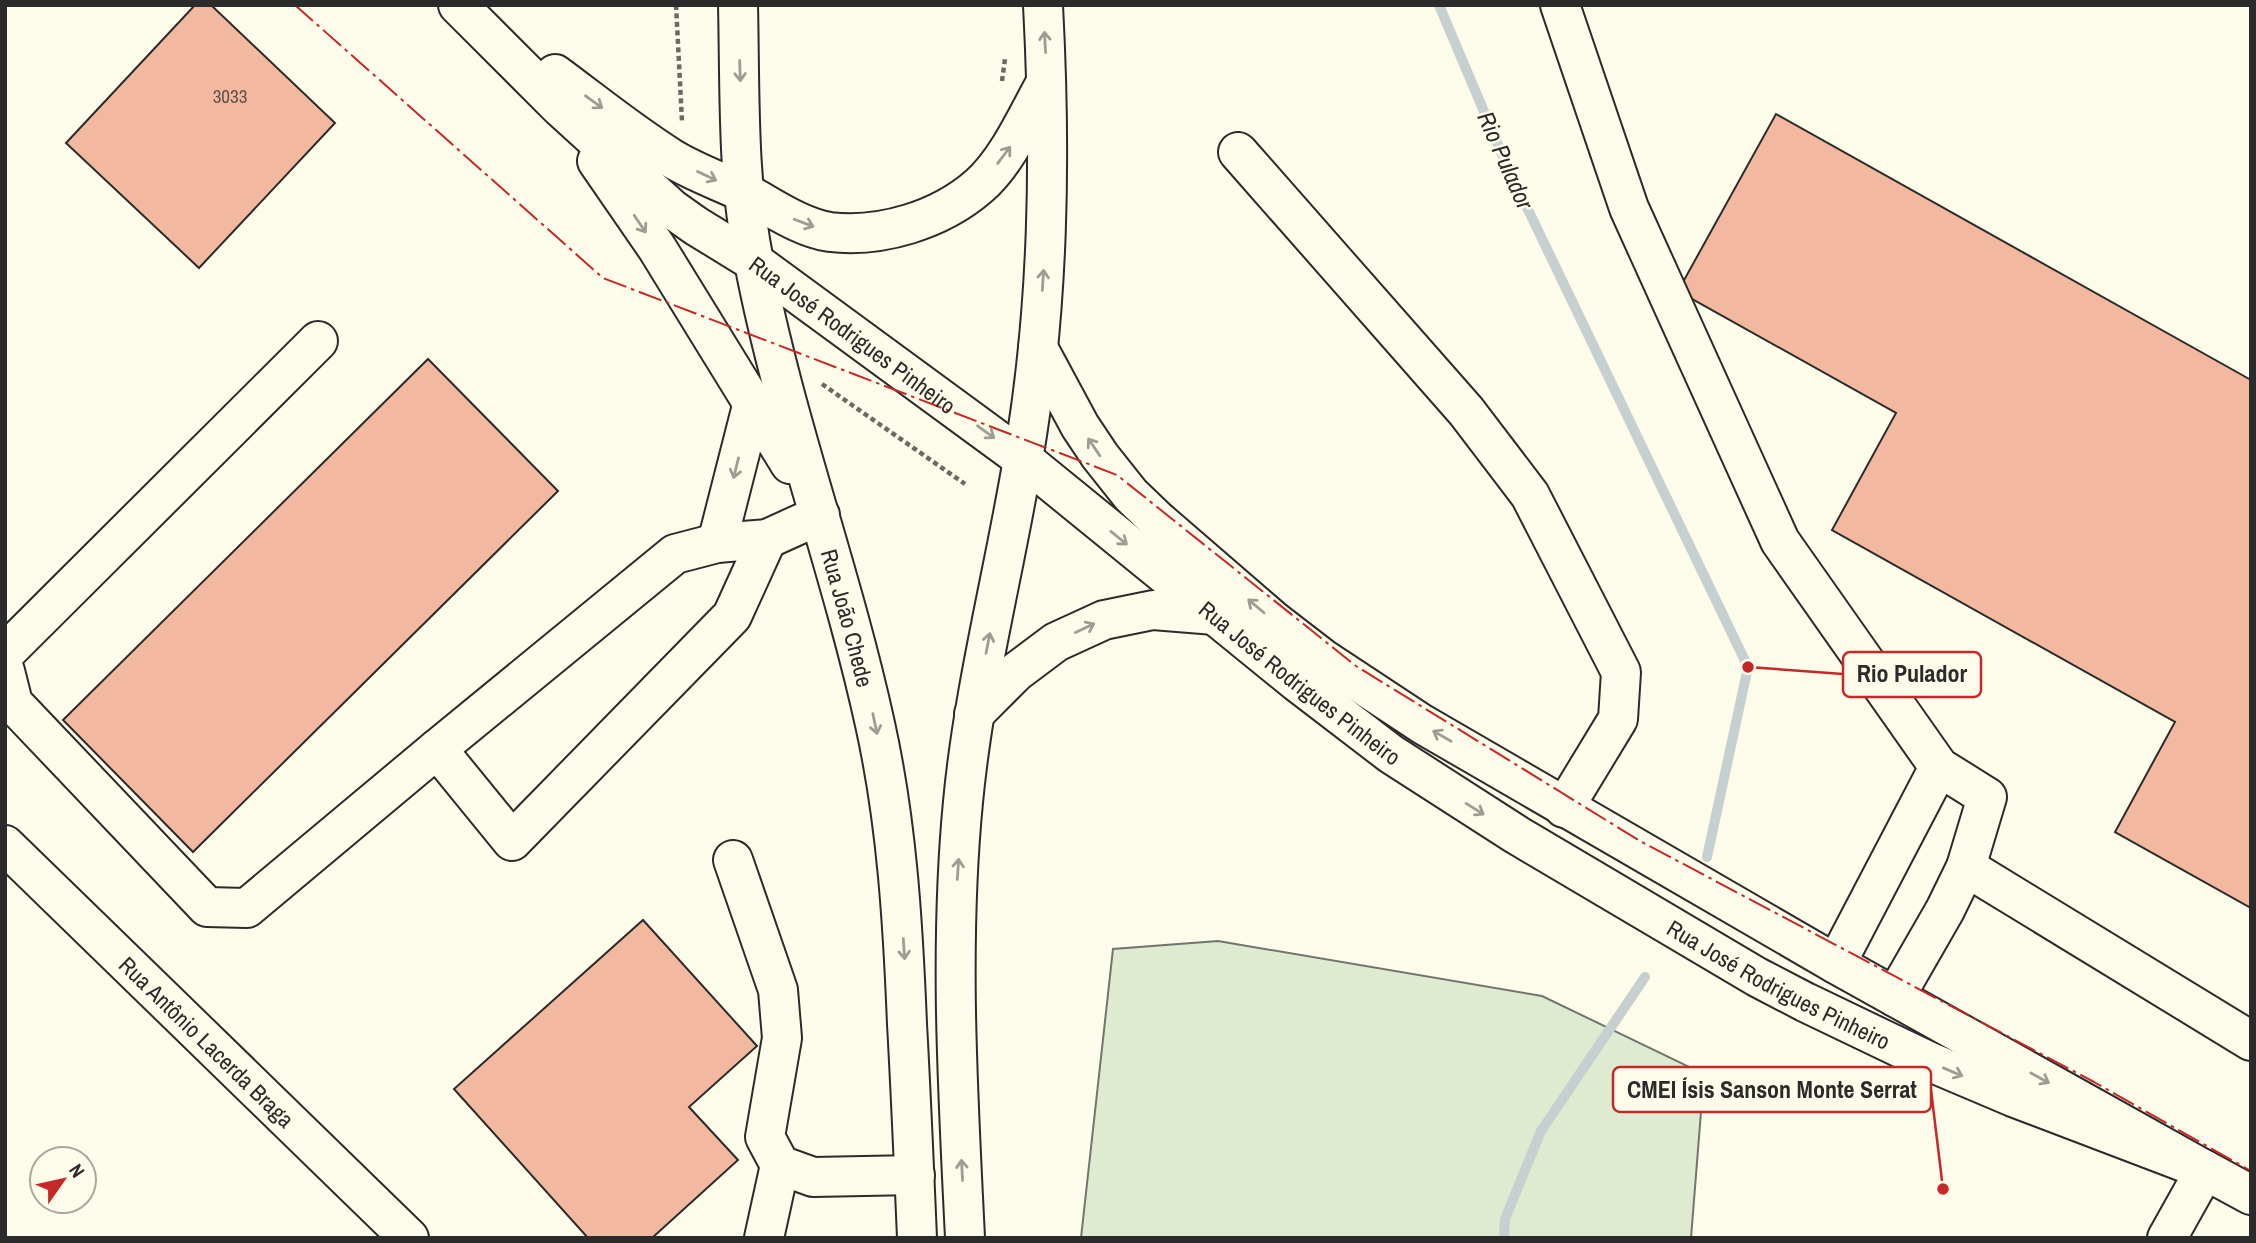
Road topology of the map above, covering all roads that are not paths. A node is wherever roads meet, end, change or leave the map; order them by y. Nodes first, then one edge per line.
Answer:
1 (459, 5) edge
2 (738, 5) edge
3 (1043, 5) edge
4 (1560, 5) edge
5 (1047, 80) junction
6 (560, 107) junction
7 (1238, 152) dead end
8 (743, 192) junction
9 (754, 261) junction
10 (318, 341) dead end
11 (1038, 348) junction
12 (753, 402) junction
13 (1023, 459) junction
14 (820, 515) junction
15 (767, 539) junction
16 (716, 543) junction
17 (1215, 615) junction
18 (5, 653) edge
19 (5, 671) edge
20 (974, 715) junction
21 (437, 750) junction
22 (1391, 754) junction
23 (1938, 767) junction
24 (1564, 807) junction
25 (5, 845) edge
26 (733, 860) dead end
27 (1966, 867) junction
28 (1836, 964) junction
29 (1895, 997) junction
30 (2251, 1041) edge
31 (780, 1165) junction
32 (2205, 1170) junction
33 (915, 1175) junction
34 (2251, 1195) edge
35 (410, 1238) edge
36 (764, 1238) edge
37 (917, 1238) edge
38 (965, 1238) edge
39 (2167, 1238) edge

1 - 6 main road, Rua José Rodrigues Pinheiro
1 -> 8 main road
2 -> 8 main road, Rua João Chede
5 -> 3 main road
4 - 23 main road
8 -> 5 main road
11 -> 5 main road
6 - 9 main road, Rua José Rodrigues Pinheiro
6 -> 12 main road
7 - 24 main road
8 - 9 main road, Rua João Chede
9 -> 13 main road, Rua José Rodrigues Pinheiro
9 - 14 main road, Rua João Chede
10 - 18 main road
11 - 13 main road
24 -> 11 main road
12 - 14 main road
12 -> 16 main road
13 -> 17 main road, Rua José Rodrigues Pinheiro
20 -> 13 main road
14 - 15 main road
14 -> 33 main road, Rua João Chede
15 - 16 main road
15 - 21 main road
16 - 21 main road
20 -> 17 main road
17 - 22 main road, Rua José Rodrigues Pinheiro
19 - 21 main road
38 -> 20 main road
22 - 24 main road
22 -> 32 main road, Rua José Rodrigues Pinheiro
23 - 27 main road
23 - 28 main road
24 - 28 main road
25 - 35 main road, Rua Antônio Lacerda Braga
26 - 31 main road
27 - 29 main road
27 - 30 main road
28 - 29 main road
29 -> 32 main road
31 - 33 main road
31 - 36 main road
32 - 34 main road, Rua José Rodrigues Pinheiro
32 - 39 main road
33 - 37 main road, Rua João Chede

